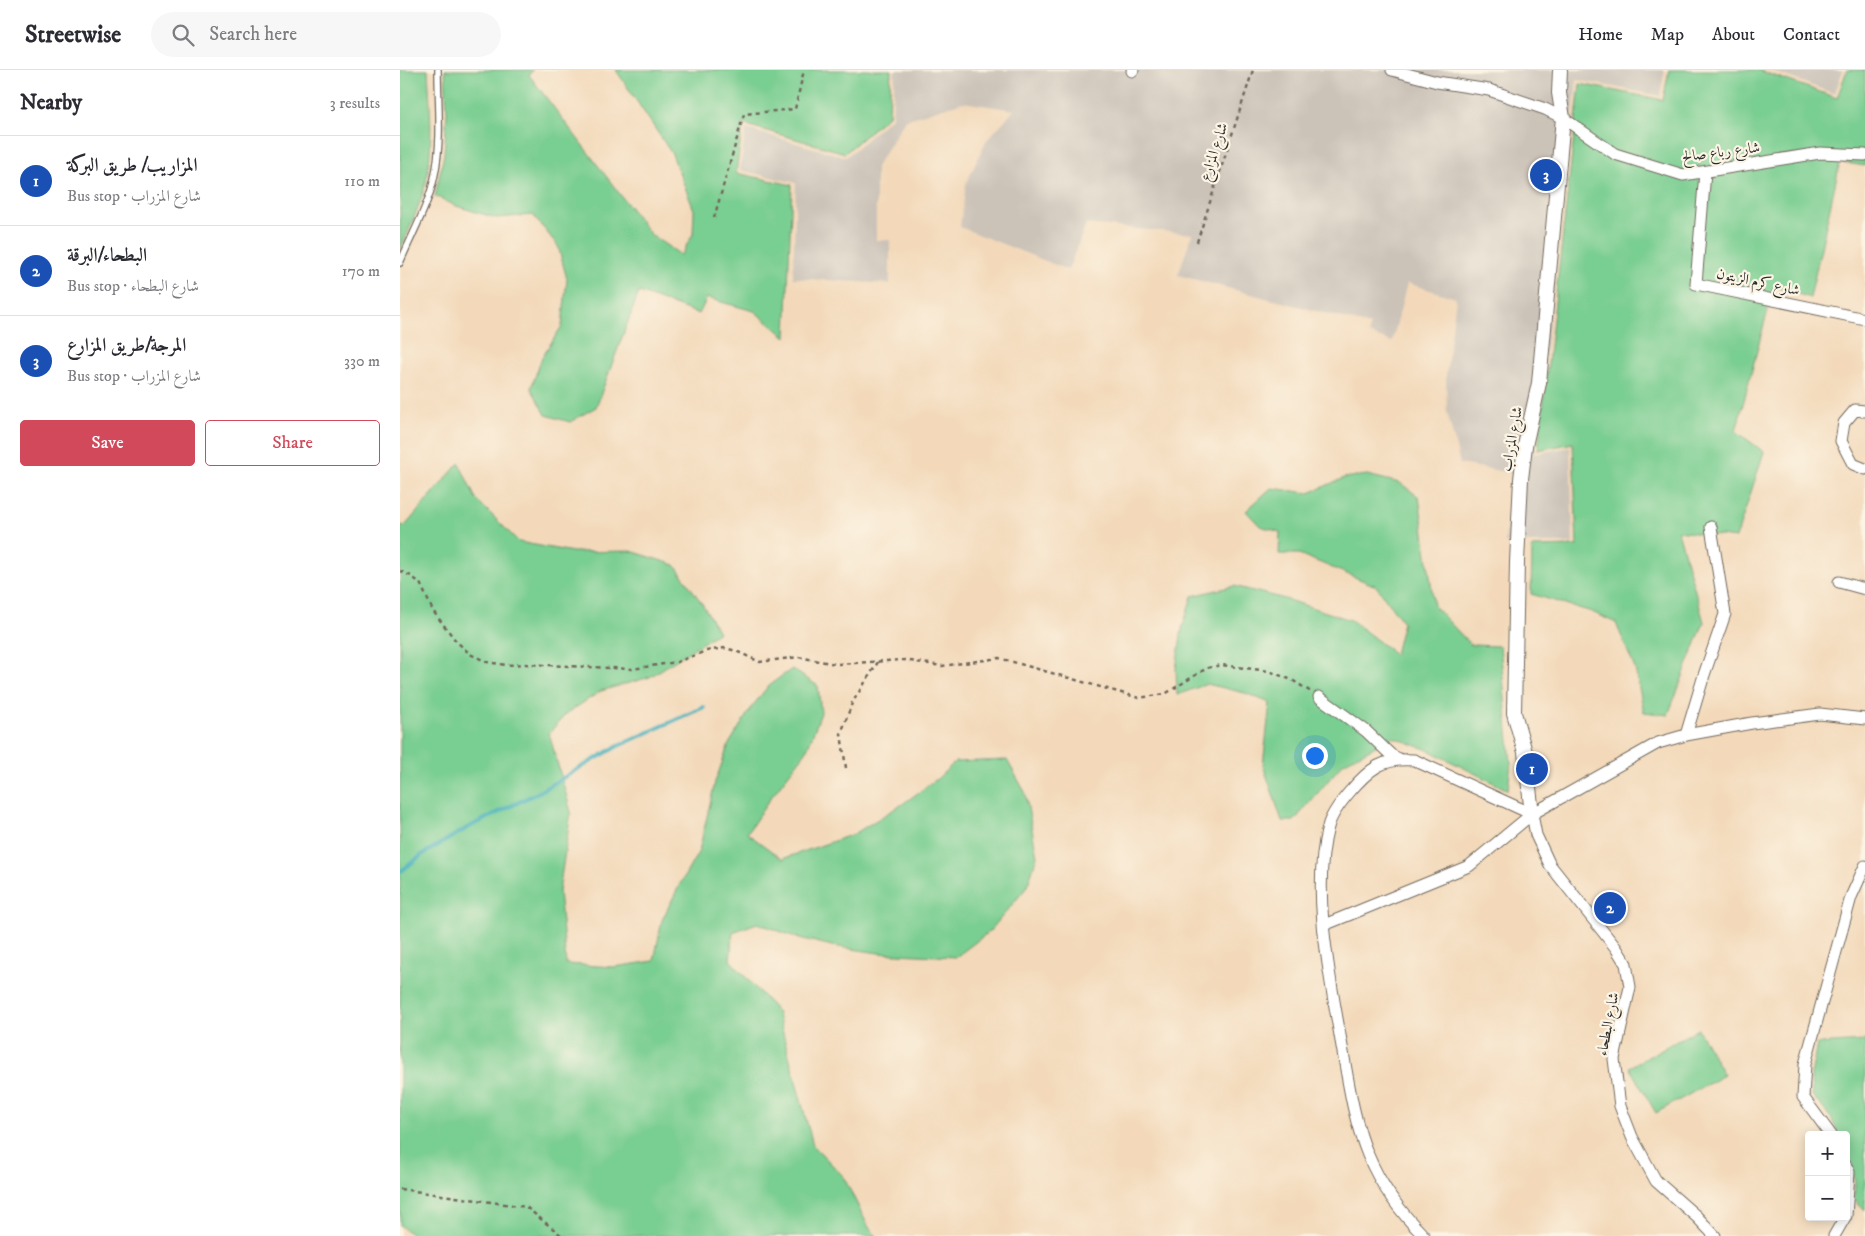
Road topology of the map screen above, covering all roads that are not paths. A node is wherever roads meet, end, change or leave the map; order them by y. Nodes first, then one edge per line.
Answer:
1 (438, 70) edge
2 (1392, 70) edge
3 (1560, 70) edge
4 (1563, 118) junction
5 (1865, 156) edge
6 (1705, 172) junction
7 (400, 263) edge
8 (1865, 318) edge
9 (1865, 411) edge
10 (1865, 469) edge
11 (1711, 527) dead end
12 (1839, 582) dead end
13 (1865, 589) edge
14 (1319, 697) road end
15 (1865, 719) edge
16 (1686, 735) junction
17 (1399, 759) junction
18 (1532, 814) junction
19 (1865, 866) edge
20 (1324, 925) junction
21 (1828, 1131) edge
22 (1843, 1221) edge
23 (1424, 1236) edge
24 (1714, 1236) edge
25 (1834, 1236) edge

1 - 7 lane
2 - 4 street, شارع رباع صالح
3 - 4 street, شارع المزراب
4 - 6 street, شارع رباع صالح
4 - 18 street, شارع المزراب
5 - 6 street, شارع رباع صالح
6 - 8 street, شارع كرم الزيتون
9 - 10 street
11 - 16 street
12 - 13 street
14 - 17 street
15 - 16 street
16 - 18 street
17 - 18 street
17 - 20 street
18 - 20 street
18 - 24 street, شارع البطحاء
19 - 21 street
20 - 23 street
22 - 25 street

